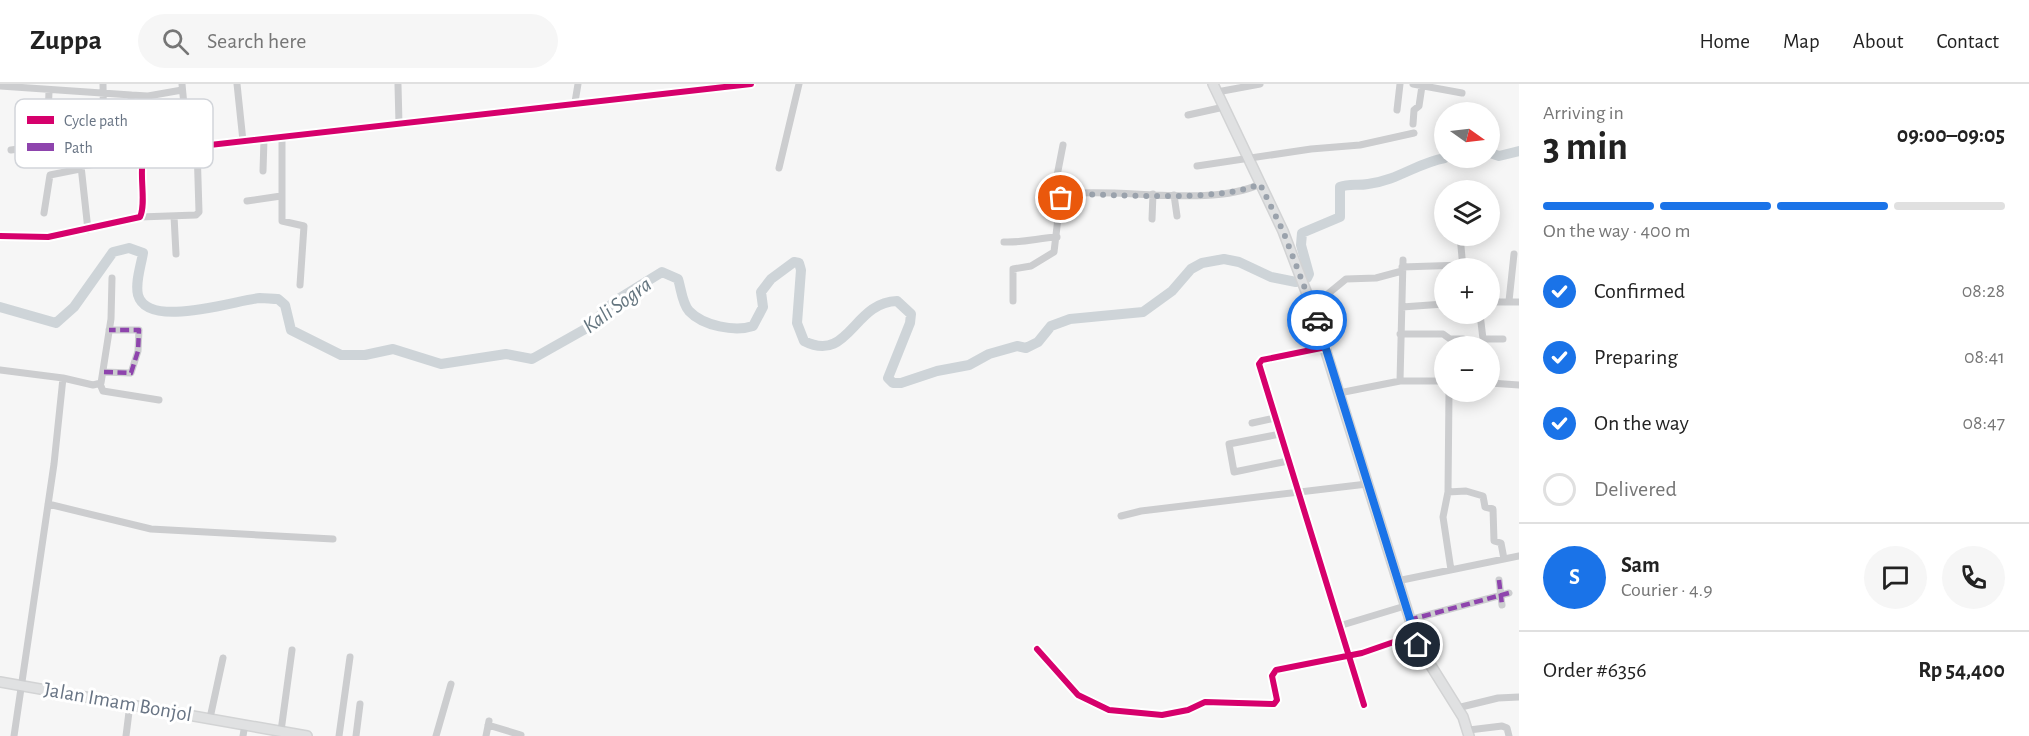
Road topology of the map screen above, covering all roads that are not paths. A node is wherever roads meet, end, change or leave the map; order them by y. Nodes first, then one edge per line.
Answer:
1 (237, 84) edge
2 (579, 84) edge
3 (751, 84) edge
4 (799, 84) edge
5 (1260, 84) edge
6 (1400, 84) edge
7 (1413, 84) edge
8 (6, 85) edge
9 (398, 85) edge
10 (739, 85) edge
11 (1422, 86) junction
12 (182, 87) edge
13 (690, 87) edge
14 (1446, 87) edge
15 (71, 88) edge
16 (102, 88) edge
17 (1215, 88) edge
18 (49, 91) junction
19 (1462, 93) dead end
20 (130, 95) junction
21 (49, 99) edge
22 (130, 99) edge
23 (575, 102) junction
24 (1224, 107) junction
25 (1397, 110) dead end
26 (1188, 115) dead end
27 (1413, 123) dead end
28 (399, 124) junction
29 (1414, 133) dead end
30 (282, 138) junction
31 (264, 139) junction
32 (243, 141) junction
33 (213, 145) edge
34 (1063, 145) dead end
35 (15, 149) edge
36 (11, 150) dead end
37 (1249, 159) junction
38 (1197, 166) dead end
39 (143, 168) edge
40 (198, 168) edge
41 (779, 168) dead end
42 (80, 170) joint
43 (263, 171) dead end
44 (1260, 184) junction
45 (1153, 194) junction
46 (1174, 195) junction
47 (281, 196) junction
48 (1061, 198) junction
49 (247, 201) dead end
50 (44, 213) dead end
51 (174, 216) junction
52 (1177, 216) dead end
53 (140, 217) junction
54 (1152, 219) dead end
55 (88, 230) junction
56 (0, 236) edge
57 (1057, 237) junction
58 (1004, 242) dead end
59 (176, 254) dead end
60 (1514, 254) dead end
61 (1402, 266) junction
62 (1434, 267) edge
63 (112, 278) dead end
64 (300, 285) dead end
65 (1013, 301) dead end
66 (1500, 301) edge
67 (1509, 301) junction
68 (1519, 302) edge
69 (1434, 305) edge
70 (1312, 306) junction
71 (1402, 307) junction
72 (1481, 324) edge
73 (110, 330) junction
74 (1400, 334) junction
75 (1446, 336) edge
76 (1503, 339) dead end
77 (1326, 347) junction
78 (0, 370) edge
79 (105, 372) junction
80 (63, 378) junction
81 (1400, 381) junction
82 (1434, 381) edge
83 (100, 384) junction
84 (1500, 384) edge
85 (1519, 385) edge
86 (1339, 393) junction
87 (159, 400) dead end
88 (1449, 402) edge
89 (1275, 418) junction
90 (1252, 423) dead end
91 (1280, 434) junction
92 (1288, 461) junction
93 (1367, 484) junction
94 (1448, 492) junction
95 (1298, 493) junction
96 (48, 504) junction
97 (1121, 516) dead end
98 (333, 539) dead end
99 (1519, 556) edge
100 (1504, 559) junction
101 (1451, 570) junction
102 (1499, 580) dead end
103 (1397, 581) junction
104 (1509, 593) dead end
105 (1501, 595) junction
106 (1502, 605) dead end
107 (1405, 606) junction
108 (1409, 620) junction
109 (1339, 626) junction
110 (1414, 635) junction
111 (1037, 649) dead end
112 (292, 650) dead end
113 (1349, 656) junction
114 (350, 657) dead end
115 (223, 658) dead end
116 (0, 682) edge
117 (452, 684) dead end
118 (20, 685) junction
119 (1519, 697) edge
120 (130, 704) junction
121 (360, 704) dead end
122 (1364, 705) dead end
123 (1457, 708) junction
124 (210, 718) junction
125 (245, 724) junction
126 (280, 731) junction
127 (1468, 734) edge
128 (521, 735) edge
129 (15, 736) edge
130 (126, 736) edge
131 (243, 736) edge
132 (307, 736) edge
133 (339, 736) edge
134 (356, 736) edge
135 (436, 736) edge
136 (486, 736) edge
137 (1509, 736) edge

1 - 32 street
2 - 23 street
3 - 10 street
4 - 41 street
5 - 17 street
6 - 25 street
7 - 11 street
8 - 18 street
9 - 28 street
10 - 13 street
11 - 14 street
11 - 27 street
12 - 20 street
13 - 23 street
14 - 19 street
15 - 16 street
15 - 18 street
16 - 20 street
17 - 24 main road
18 - 21 street
20 - 22 street
23 - 28 street
24 - 26 street
24 - 37 main road
28 - 30 street
29 - 37 street
30 - 31 street
30 - 47 street
31 - 32 street
31 - 43 street
32 - 33 street
34 - 48 street
35 - 36 street
37 - 38 street
37 - 44 main road
39 - 53 street
40 - 51 street
42 - 50 street
42 - 55 street
44 - 46 street
44 - 70 main road
45 - 46 street
45 - 48 street
45 - 54 street
46 - 52 street
47 - 49 street
47 - 64 street
48 - 57 street
51 - 53 street
51 - 59 street
53 - 55 street
55 - 56 street
57 - 58 street
57 - 65 street
60 - 67 street
61 - 62 street
61 - 70 street
61 - 71 street
63 - 73 street
66 - 67 street
67 - 68 street
69 - 71 street
70 - 77 main road
71 - 74 street
72 - 76 street
73 - 79 street
73 - 79 street
74 - 75 street
74 - 81 street
77 - 86 main road
77 - 89 street
78 - 80 street
79 - 83 street
80 - 83 street
80 - 96 street
81 - 82 street
81 - 86 street
83 - 87 street
84 - 85 street
86 - 93 main road
88 - 94 street
89 - 90 street
89 - 91 street
91 - 92 street
91 - 92 street
92 - 95 street
93 - 95 street
93 - 103 main road
94 - 100 street
94 - 101 street
95 - 97 street
95 - 109 street
96 - 98 street
96 - 118 street
99 - 100 street
100 - 101 street
101 - 103 street
102 - 105 street
103 - 107 main road
104 - 105 street
105 - 106 street
105 - 108 street
107 - 108 main road
107 - 109 street
108 - 110 main road
109 - 113 street
110 - 113 street
110 - 123 main road
111 - 113 street
112 - 126 street
113 - 122 street
114 - 133 street
115 - 124 street
116 - 118 main road, Jalan Imam Bonjol
117 - 135 street
118 - 120 main road, Jalan Imam Bonjol
118 - 129 street
119 - 123 street
120 - 124 main road, Jalan Imam Bonjol
120 - 130 street
121 - 134 street
123 - 127 main road
124 - 125 main road, Jalan Imam Bonjol
125 - 126 main road, Jalan Imam Bonjol
125 - 131 street
126 - 132 main road, Jalan Imam Bonjol
127 - 137 street
128 - 136 street

